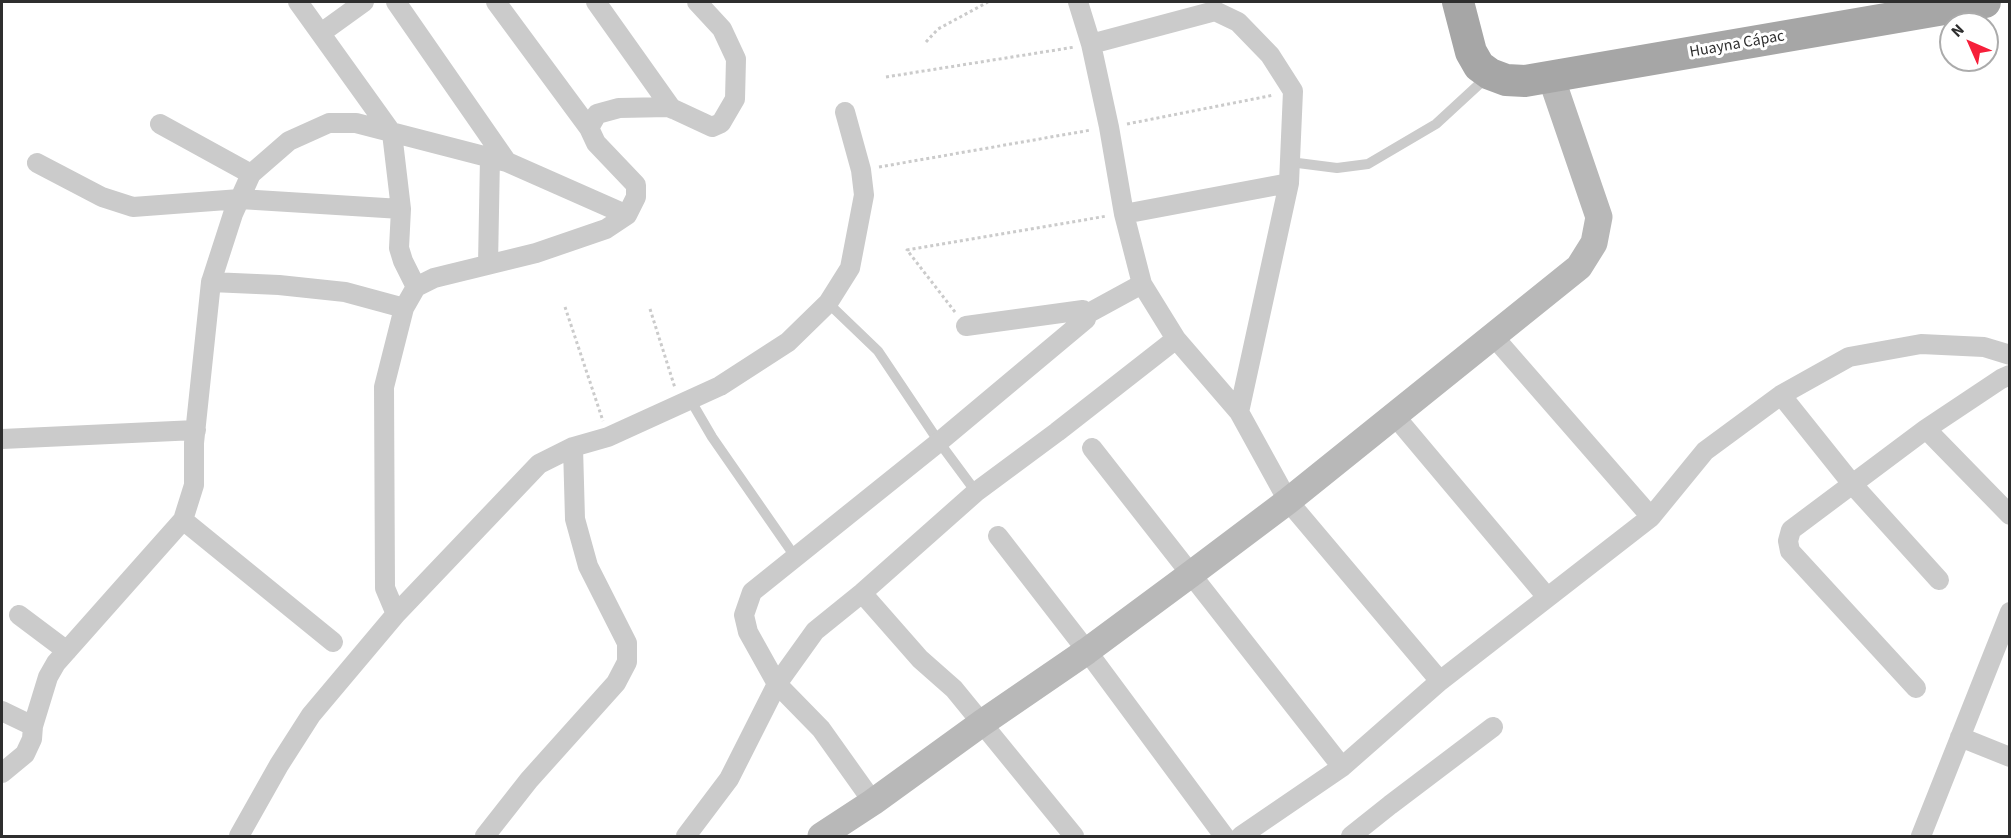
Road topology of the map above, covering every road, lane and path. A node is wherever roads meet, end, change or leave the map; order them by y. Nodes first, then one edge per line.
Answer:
1 (298, 2) edge
2 (364, 2) edge
3 (396, 2) edge
4 (496, 2) edge
5 (596, 2) edge
6 (698, 2) edge
7 (988, 2) edge
8 (1078, 2) edge
9 (1458, 2) edge
10 (1985, 2) edge
11 (321, 33) junction
12 (926, 42) dead end
13 (1091, 44) junction
14 (1490, 74) junction
15 (886, 77) dead end
16 (1551, 77) junction
17 (1293, 91) junction
18 (672, 109) junction
19 (845, 112) dead end
20 (160, 124) dead end
21 (1109, 127) junction
22 (589, 128) junction
23 (392, 133) junction
24 (499, 160) junction
25 (1290, 162) junction
26 (37, 163) dead end
27 (861, 170) junction
28 (251, 174) junction
29 (1289, 183) junction
30 (240, 199) junction
31 (401, 209) junction
32 (1124, 213) junction
33 (627, 215) junction
34 (488, 265) junction
35 (211, 282) junction
36 (1142, 284) junction
37 (416, 287) junction
38 (828, 303) junction
39 (565, 307) dead end
40 (404, 308) junction
41 (650, 309) dead end
42 (1087, 314) junction
43 (966, 326) joint
44 (1494, 337) junction
45 (1176, 339) junction
46 (2010, 355) edge
47 (2010, 375) edge
48 (1781, 395) junction
49 (685, 403) junction
50 (1239, 412) junction
51 (1394, 415) junction
52 (1926, 429) junction
53 (196, 430) junction
54 (608, 437) junction
55 (2, 439) edge
56 (939, 442) junction
57 (573, 447) junction
58 (1092, 448) dead end
59 (1853, 485) junction
60 (976, 492) junction
61 (1288, 501) junction
62 (2010, 515) edge
63 (1651, 517) junction
64 (183, 520) junction
65 (998, 536) dead end
66 (796, 558) junction
67 (1191, 574) junction
68 (1939, 580) dead end
69 (862, 592) junction
70 (1546, 597) junction
71 (2010, 612) edge
72 (396, 614) junction
73 (19, 615) dead end
74 (333, 642) dead end
75 (68, 651) junction
76 (1087, 651) junction
77 (1440, 681) junction
78 (777, 684) junction
79 (1916, 688) dead end
80 (2, 711) edge
81 (982, 723) junction
82 (33, 726) junction
83 (1493, 727) dead end
84 (1960, 737) junction
85 (2010, 757) edge
86 (1342, 767) junction
87 (5, 768) edge
88 (873, 802) junction
89 (238, 837) edge
90 (485, 837) edge
91 (686, 837) edge
92 (821, 837) edge
93 (1074, 837) edge
94 (1224, 837) edge
95 (1242, 837) edge
96 (1351, 837) edge
97 (1921, 837) edge

1 - 11 street
2 - 11 street
3 - 24 street
4 - 22 street
5 - 18 street
6 - 18 street
7 - 12 path
8 - 13 street
9 - 14 main road
10 - 16 main road, Huayna Cápac
11 - 23 street
13 - 15 path
13 - 17 street
13 - 21 street
14 - 16 main road, Huayna Cápac
14 - 25 lane
16 - 44 street
17 - 21 path
17 - 25 street
18 - 22 street
19 - 27 street
20 - 28 street
21 - 27 path
21 - 32 street
22 - 33 street
23 - 24 street
23 - 28 street
23 - 31 street
24 - 33 street
24 - 34 street
25 - 29 street
26 - 30 street
27 - 38 street
28 - 30 street
29 - 32 street
29 - 50 street
30 - 31 street
30 - 35 street
31 - 37 street
32 - 36 street
32 - 43 path
33 - 34 street
34 - 37 street
35 - 40 street
35 - 53 street
36 - 42 street
36 - 45 street
37 - 40 street
38 - 49 street
38 - 56 lane
39 - 54 path
40 - 72 street
41 - 49 path
42 - 43 street
42 - 56 street
44 - 51 street
44 - 63 street
45 - 50 street
45 - 60 street
46 - 48 street
47 - 52 street
48 - 59 street
48 - 63 street
49 - 54 street
49 - 66 lane
50 - 61 street
51 - 61 street
51 - 70 street
52 - 59 street
52 - 62 street
53 - 55 street
53 - 64 street
54 - 57 street
56 - 60 lane
56 - 66 street
57 - 72 street
57 - 90 street
58 - 67 street
59 - 68 street
59 - 79 street
60 - 69 street
61 - 67 street
61 - 77 street
63 - 70 street
64 - 74 street
64 - 75 street
65 - 76 street
66 - 78 street
67 - 76 street
67 - 86 street
69 - 78 street
69 - 81 street
70 - 77 street
71 - 84 street
72 - 89 street
73 - 75 street
75 - 82 street
76 - 81 street
76 - 94 street
77 - 86 street
78 - 88 street
78 - 91 street
80 - 82 street
81 - 88 street
81 - 93 street
82 - 87 street
83 - 96 street
84 - 85 street
84 - 97 street
86 - 95 street
88 - 92 street

